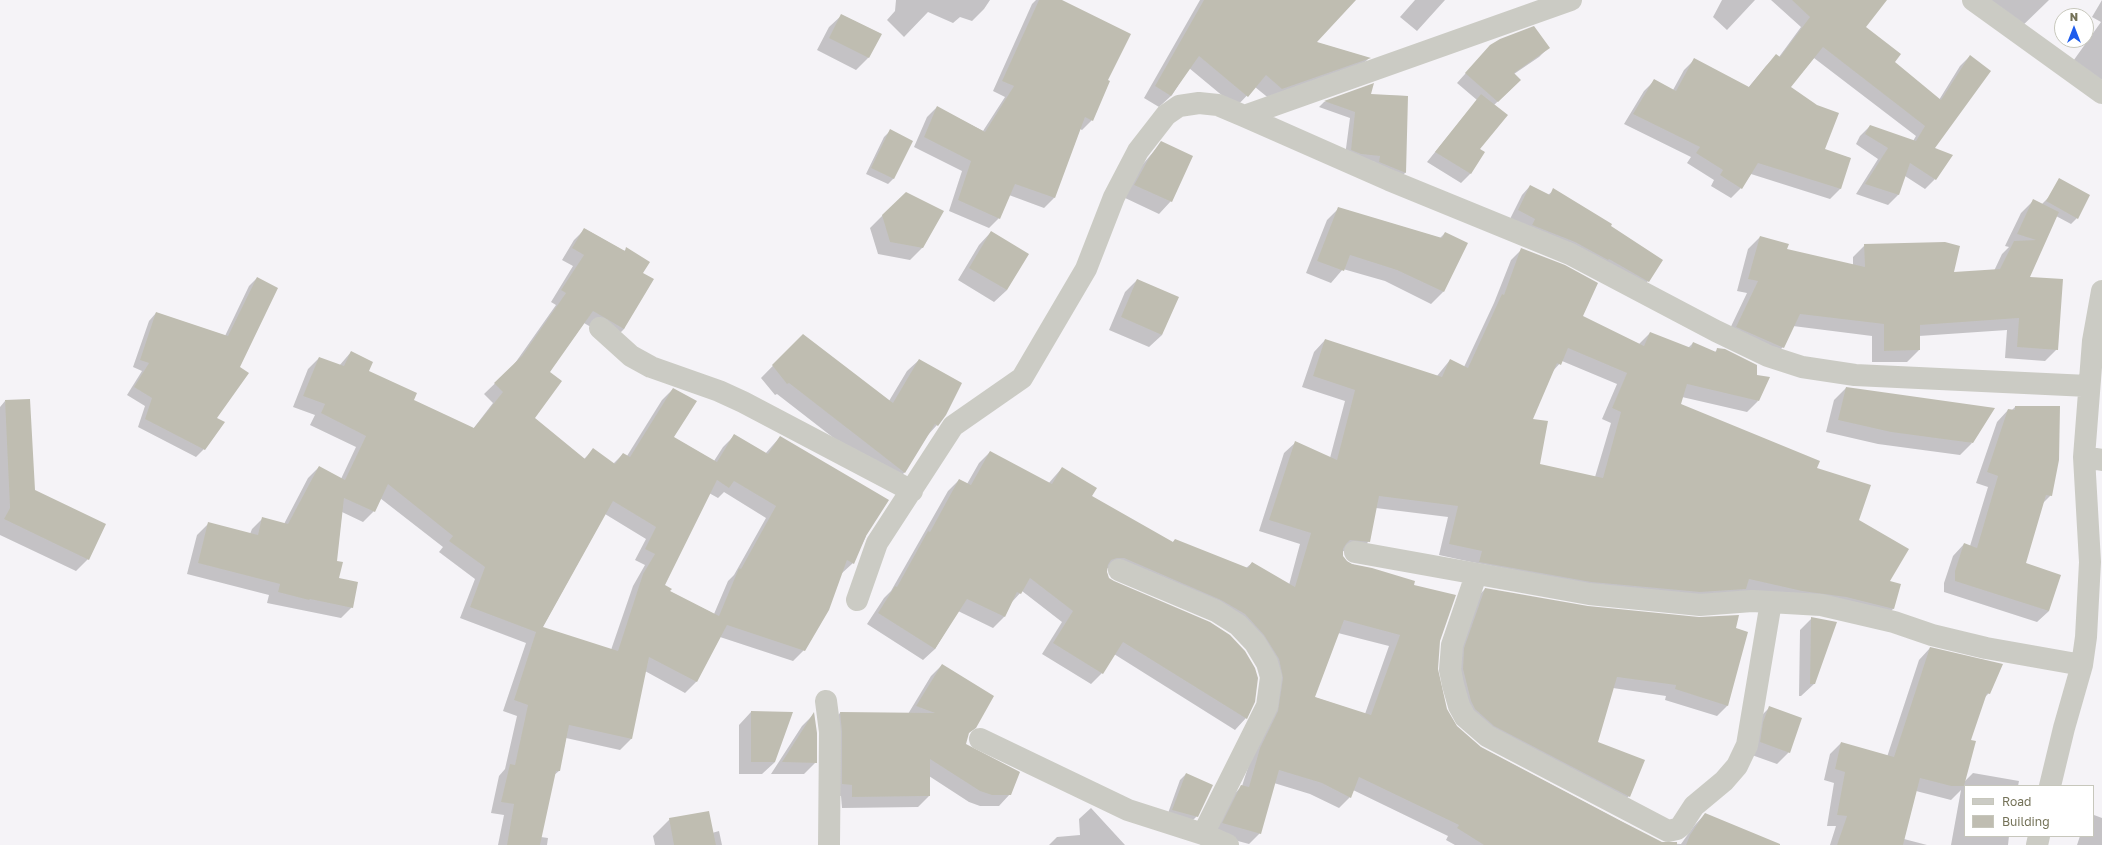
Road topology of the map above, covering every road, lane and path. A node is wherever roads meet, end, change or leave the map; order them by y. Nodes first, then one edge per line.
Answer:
1 (1571, 0) edge
2 (1973, 0) edge
3 (2102, 93) edge
4 (1244, 116) junction
5 (2102, 291) edge
6 (600, 328) dead end
7 (2088, 386) junction
8 (2093, 458) edge
9 (912, 491) junction
10 (1355, 552) dead end
11 (1119, 570) dead end
12 (1476, 575) junction
13 (857, 600) dead end
14 (1771, 602) junction
15 (2094, 639) edge
16 (2082, 666) junction
17 (826, 701) dead end
18 (980, 739) dead end
19 (2050, 785) edge
20 (1204, 834) junction
21 (829, 845) edge
22 (1228, 845) edge

1 - 4 street
2 - 3 street
4 - 7 street
4 - 9 street
5 - 7 street
6 - 9 street
7 - 8 street
8 - 15 street
9 - 13 street
10 - 12 street
11 - 20 street
12 - 14 street
12 - 14 street
14 - 16 street
15 - 16 street
16 - 19 street
17 - 21 street
18 - 20 street
20 - 22 street

